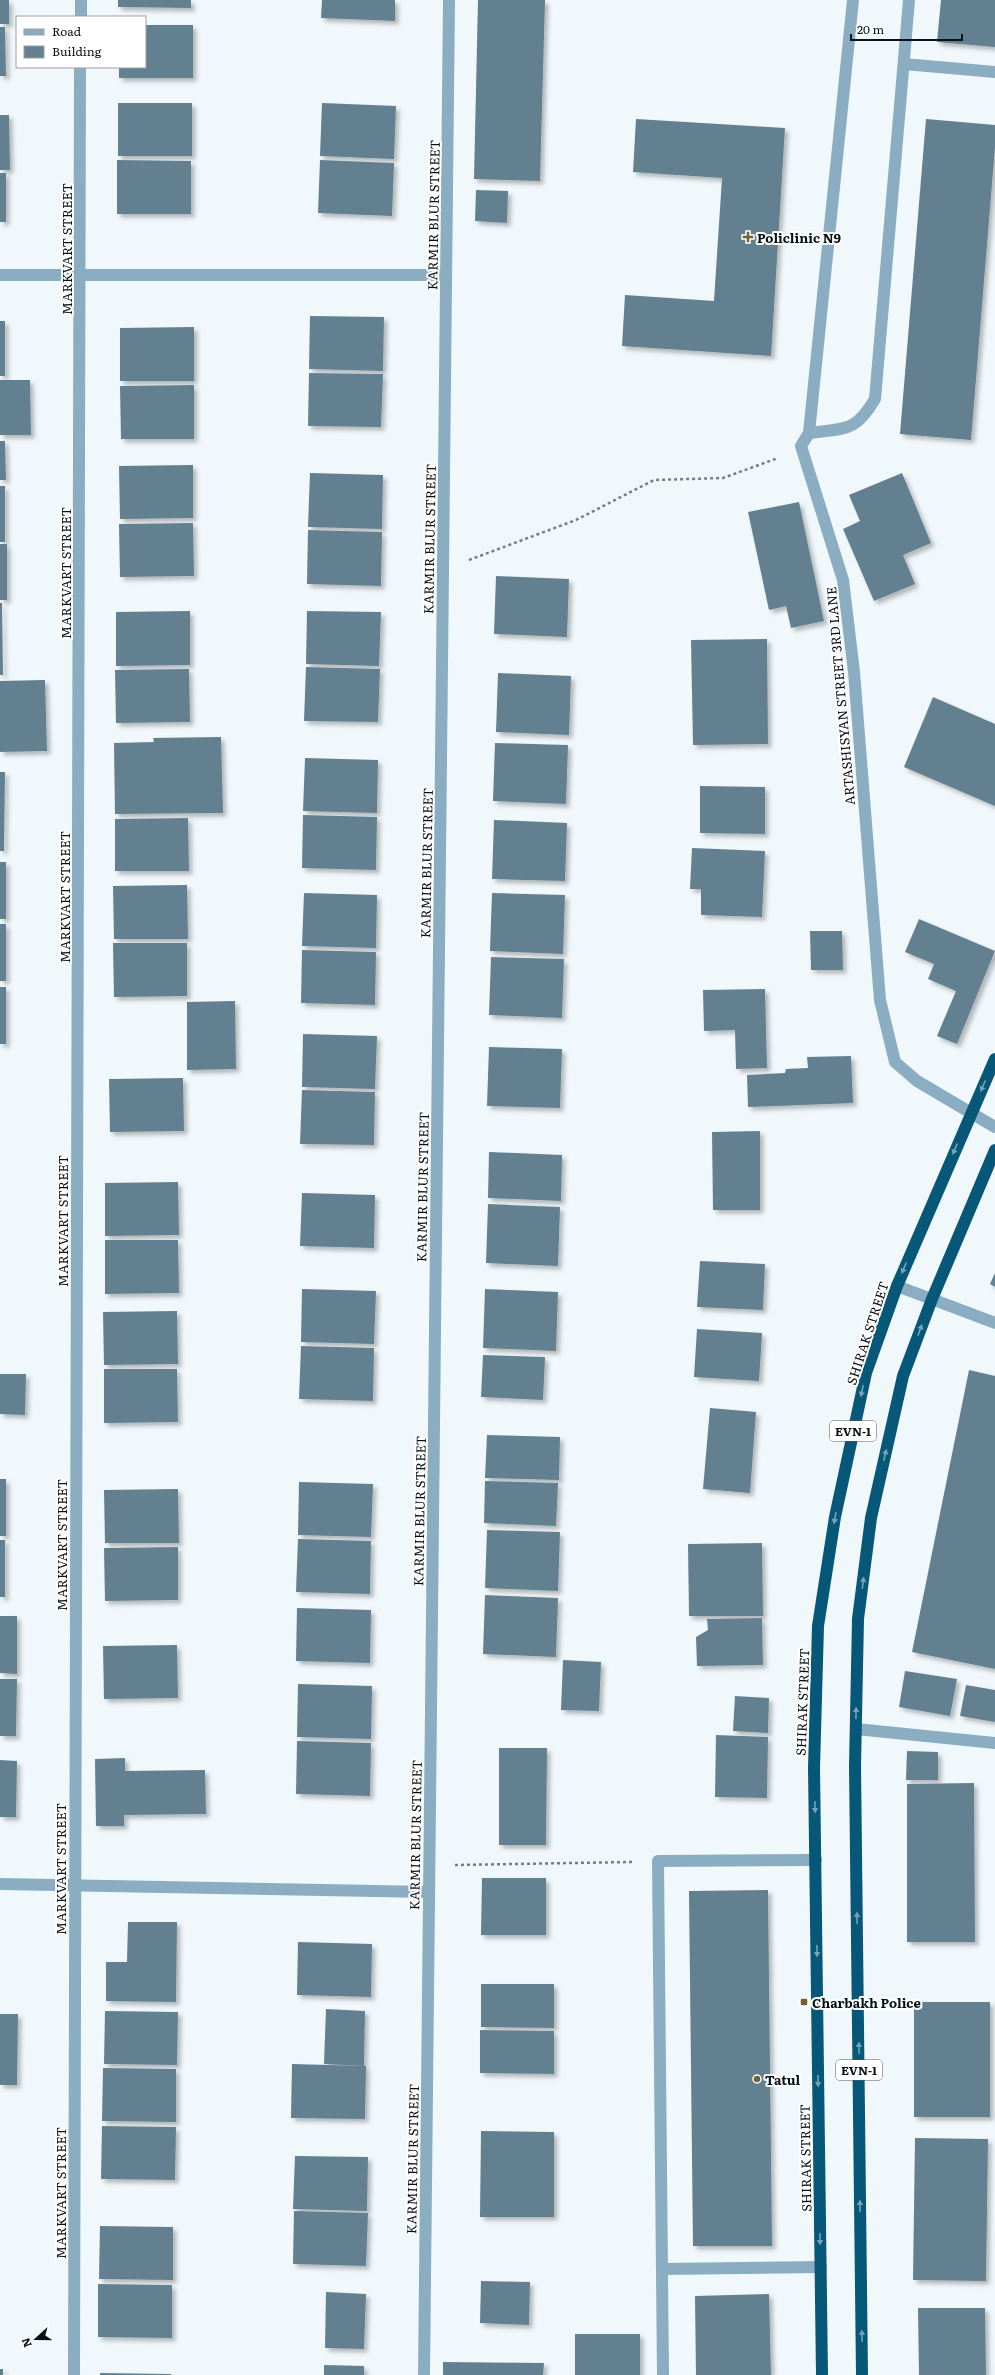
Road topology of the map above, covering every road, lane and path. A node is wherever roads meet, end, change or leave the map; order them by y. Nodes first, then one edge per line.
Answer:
1 (81, 0) edge
2 (449, 0) edge
3 (852, 0) edge
4 (909, 0) edge
5 (81, 16) edge
6 (904, 64) junction
7 (80, 68) edge
8 (995, 72) edge
9 (0, 275) edge
10 (80, 275) junction
11 (446, 275) junction
12 (809, 433) junction
13 (780, 457) dead end
14 (469, 561) dead end
15 (995, 1059) edge
16 (971, 1113) junction
17 (995, 1128) edge
18 (995, 1150) edge
19 (897, 1286) junction
20 (932, 1298) junction
21 (995, 1324) edge
22 (856, 1730) junction
23 (995, 1743) edge
24 (816, 1860) junction
25 (658, 1861) junction
26 (477, 1865) dead end
27 (0, 1884) edge
28 (74, 1886) junction
29 (429, 1892) junction
30 (821, 2267) junction
31 (662, 2269) junction
32 (74, 2375) edge
33 (424, 2375) edge
34 (663, 2375) edge
35 (822, 2375) edge
36 (862, 2375) edge

1 - 5 street
2 - 11 street, KARMIR BLUR STREET
3 - 12 street, ARTASHISYAN STREET 3RD LANE
4 - 6 street
6 - 8 street
6 - 12 street
7 - 10 street, MARKVART STREET
9 - 10 street
10 - 11 street
10 - 28 street, MARKVART STREET
11 - 29 street, KARMIR BLUR STREET
12 - 16 street, ARTASHISYAN STREET 3RD LANE
13 - 14 path
15 -> 16 highway, SHIRAK STREET / EVN-1
16 - 17 street, ARTASHISYAN STREET 3RD LANE
16 -> 19 highway, SHIRAK STREET / EVN-1
18 - 20 highway, EVN-1
19 - 20 street
19 -> 24 highway, SHIRAK STREET / EVN-1
20 - 21 street
22 -> 20 highway, EVN-1
22 - 23 street
36 -> 22 highway, EVN-1
24 - 25 street
24 -> 30 highway, SHIRAK STREET / EVN-1
25 - 26 path
25 - 31 street
27 - 28 street
28 - 29 street
28 - 32 street, MARKVART STREET
29 - 33 street, KARMIR BLUR STREET
30 - 31 street
30 - 35 highway, SHIRAK STREET / EVN-1
31 - 34 street

